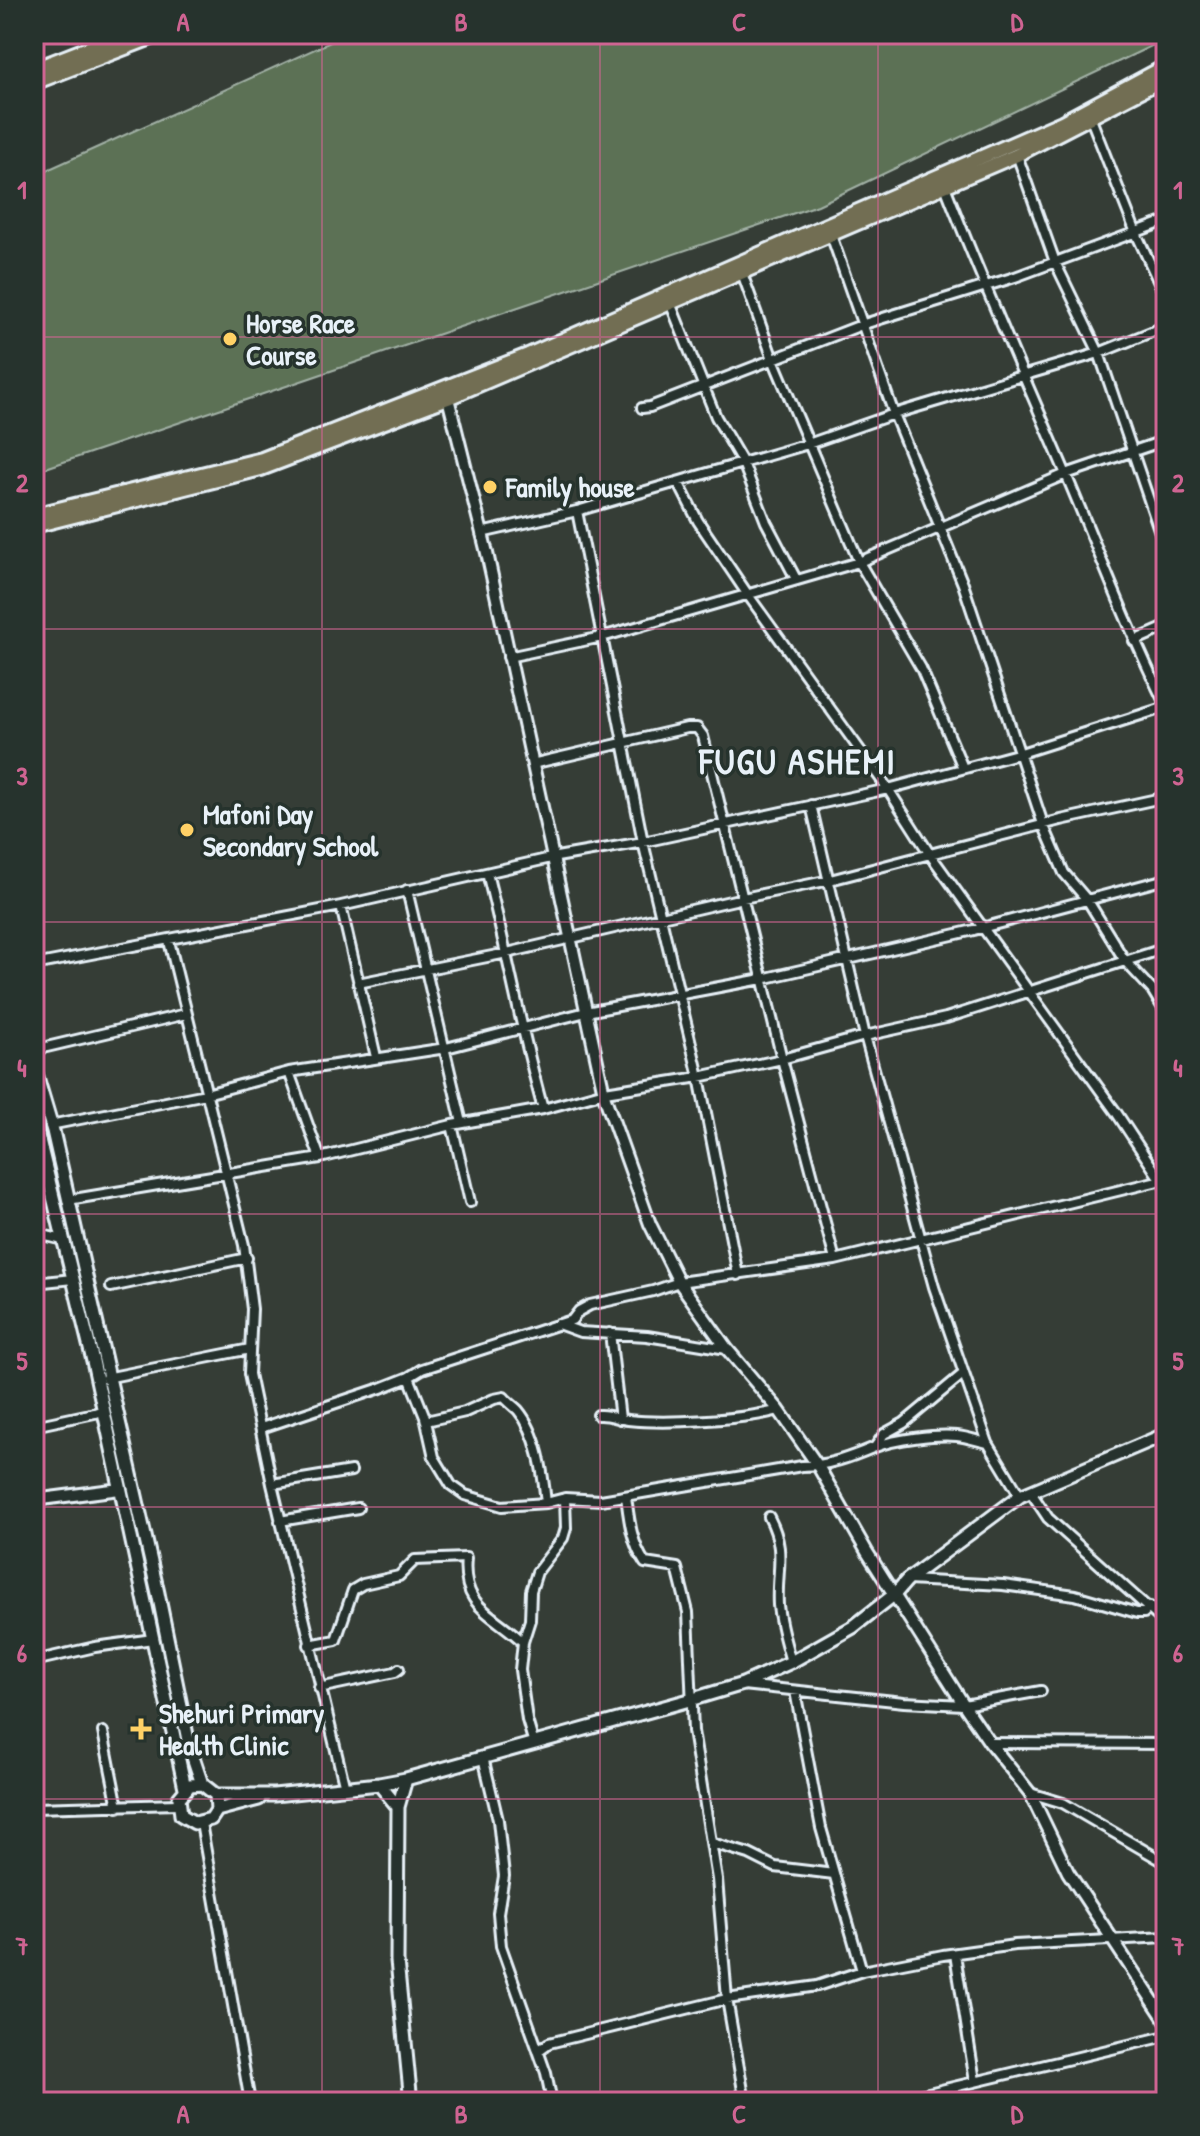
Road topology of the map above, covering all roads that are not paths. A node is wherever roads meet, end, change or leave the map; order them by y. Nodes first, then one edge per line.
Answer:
1 (159, 34) edge
2 (123, 35) edge
3 (1166, 66) edge
4 (34, 70) edge
5 (1166, 78) edge
6 (34, 82) edge
7 (1091, 119) junction
8 (1017, 155) junction
9 (945, 186) junction
10 (1166, 221) edge
11 (1136, 233) junction
12 (831, 235) junction
13 (1055, 262) junction
14 (742, 273) junction
15 (983, 285) junction
16 (1166, 298) edge
17 (671, 305) junction
18 (864, 324) junction
19 (1166, 326) edge
20 (1099, 353) junction
21 (773, 359) junction
22 (1023, 375) junction
23 (703, 388) junction
24 (448, 398) junction
25 (642, 408) dead end
26 (894, 414) junction
27 (1166, 440) edge
28 (808, 444) junction
29 (1132, 453) junction
30 (743, 463) junction
31 (1066, 474) junction
32 (678, 482) junction
33 (577, 511) junction
34 (36, 520) edge
35 (941, 527) junction
36 (481, 533) junction
37 (1166, 550) edge
38 (859, 562) junction
39 (796, 579) junction
40 (748, 595) junction
41 (1166, 627) edge
42 (602, 637) junction
43 (1134, 641) junction
44 (508, 657) junction
45 (1166, 706) edge
46 (623, 744) junction
47 (1021, 753) junction
48 (532, 764) junction
49 (963, 768) junction
50 (888, 789) junction
51 (1166, 797) edge
52 (811, 805) junction
53 (1043, 824) junction
54 (726, 825) junction
55 (643, 842) junction
56 (929, 853) junction
57 (551, 858) junction
58 (487, 873) junction
59 (1166, 879) edge
60 (830, 880) junction
61 (407, 890) junction
62 (743, 898) junction
63 (1088, 901) junction
64 (341, 906) junction
65 (662, 916) junction
66 (981, 928) junction
67 (570, 938) junction
68 (169, 941) junction
69 (1166, 948) edge
70 (507, 953) junction
71 (846, 958) junction
72 (1125, 961) junction
73 (34, 965) edge
74 (425, 968) junction
75 (762, 979) junction
76 (358, 983) junction
77 (1030, 991) junction
78 (679, 993) junction
79 (586, 1012) junction
80 (1166, 1013) edge
81 (186, 1014) junction
82 (521, 1029) junction
83 (865, 1036) junction
84 (446, 1048) junction
85 (34, 1050) edge
86 (376, 1057) junction
87 (782, 1059) junction
88 (34, 1067) edge
89 (289, 1072) junction
90 (699, 1077) junction
91 (605, 1092) junction
92 (206, 1094) junction
93 (543, 1109) junction
94 (34, 1119) edge
95 (462, 1123) junction
96 (50, 1125) junction
97 (452, 1125) junction
98 (320, 1158) junction
99 (228, 1175) junction
100 (1164, 1183) edge
101 (68, 1200) junction
102 (470, 1202) dead end
103 (34, 1233) edge
104 (921, 1238) junction
105 (63, 1240) junction
106 (247, 1258) junction
107 (835, 1260) junction
108 (738, 1275) junction
109 (73, 1279) junction
110 (679, 1282) junction
111 (34, 1283) edge
112 (111, 1287) dead end
113 (558, 1324) junction
114 (610, 1333) junction
115 (250, 1349) junction
116 (727, 1349) junction
117 (963, 1374) junction
118 (409, 1377) junction
119 (103, 1379) junction
120 (779, 1410) junction
121 (104, 1411) junction
122 (598, 1415) dead end
123 (620, 1419) junction
124 (426, 1421) junction
125 (34, 1426) edge
126 (261, 1428) junction
127 (1166, 1434) edge
128 (988, 1443) junction
129 (875, 1447) junction
130 (818, 1466) junction
131 (351, 1471) dead end
132 (272, 1484) junction
133 (120, 1489) junction
134 (1025, 1494) junction
135 (626, 1496) junction
136 (565, 1498) junction
137 (34, 1500) edge
138 (546, 1503) junction
139 (358, 1508) dead end
140 (769, 1517) dead end
141 (280, 1521) junction
142 (907, 1580) junction
143 (895, 1594) junction
144 (1150, 1607) junction
145 (1166, 1624) edge
146 (153, 1639) junction
147 (523, 1642) junction
148 (309, 1645) junction
149 (34, 1661) edge
150 (791, 1662) junction
151 (399, 1669) dead end
152 (743, 1684) junction
153 (319, 1688) junction
154 (795, 1691) junction
155 (1041, 1691) dead end
156 (693, 1699) junction
157 (964, 1705) junction
158 (103, 1732) dead end
159 (990, 1743) junction
160 (534, 1744) junction
161 (1166, 1744) edge
162 (483, 1757) junction
163 (406, 1779) junction
164 (202, 1784) junction
165 (379, 1784) junction
166 (185, 1788) junction
167 (345, 1788) junction
168 (1030, 1793) junction
169 (216, 1795) junction
170 (274, 1795) junction
171 (178, 1804) junction
172 (118, 1807) junction
173 (398, 1807) junction
174 (34, 1808) edge
175 (217, 1810) junction
176 (201, 1823) junction
177 (712, 1843) junction
178 (1166, 1863) edge
179 (834, 1874) junction
180 (1166, 1937) edge
181 (1110, 1939) junction
182 (955, 1954) junction
183 (862, 1971) junction
184 (727, 1999) junction
185 (1166, 2021) edge
186 (1166, 2036) edge
187 (538, 2051) junction
188 (975, 2081) junction
189 (250, 2102) edge
190 (411, 2102) edge
191 (552, 2102) edge
192 (745, 2102) edge
193 (891, 2102) edge

1 - 6 highway
2 - 4 highway
3 - 34 main road
5 - 7 main road
7 - 8 main road
7 - 11 street
8 - 9 main road
8 - 13 street
9 - 12 main road
9 - 15 street
10 - 11 street
11 - 13 street
11 - 16 street
12 - 14 main road
12 - 18 street
13 - 15 street
13 - 20 street
14 - 17 main road
14 - 21 street
15 - 18 street
15 - 22 street
17 - 23 street
17 - 24 main road
18 - 21 street
18 - 26 street
19 - 20 street
20 - 22 street
20 - 29 street
21 - 23 street
21 - 28 street
22 - 26 street
22 - 31 street
23 - 25 street
23 - 30 street
24 - 34 main road
24 - 36 street
26 - 28 street
26 - 35 street
27 - 29 street
28 - 30 street
28 - 38 street
29 - 31 street
29 - 37 street
30 - 32 street
30 - 39 street
31 - 35 street
31 - 43 street
32 - 33 street
32 - 40 street
33 - 36 street
33 - 42 street
35 - 38 street
35 - 47 street
36 - 44 street
38 - 39 street
38 - 49 street
39 - 40 street
40 - 42 street
40 - 50 street
41 - 43 street
42 - 44 street
42 - 46 street
43 - 45 street
44 - 48 street
45 - 47 street
46 - 48 street
46 - 54 street
46 - 55 street
47 - 49 street
47 - 53 street
48 - 57 street
49 - 50 street
50 - 52 street
50 - 56 street
51 - 53 street
52 - 54 street
52 - 60 street
53 - 56 street
53 - 63 street
54 - 55 street
54 - 62 street
55 - 57 street
55 - 65 street
56 - 60 street
56 - 66 street
57 - 58 street
57 - 67 street
58 - 61 street
58 - 70 street
59 - 63 street
60 - 62 street
60 - 71 street
61 - 64 street
61 - 74 street
62 - 65 street
62 - 75 street
63 - 66 street
63 - 72 street
64 - 68 street
64 - 76 street
65 - 67 street
65 - 78 street
66 - 71 street
66 - 77 street
67 - 70 street
67 - 79 street
68 - 73 street
68 - 81 street
69 - 72 street
70 - 74 street
70 - 82 street
71 - 75 street
71 - 83 street
72 - 77 street
72 - 80 street
74 - 76 street
74 - 84 street
75 - 78 street
75 - 87 street
76 - 86 street
77 - 83 street
77 - 100 street
78 - 79 street
78 - 90 street
79 - 82 street
79 - 91 street
81 - 85 street
81 - 92 street
82 - 84 street
82 - 93 street
83 - 87 street
83 - 104 street
84 - 86 street
84 - 95 street
86 - 89 street
87 - 90 street
87 - 107 street
88 - 96 main road
89 - 92 street
89 - 98 street
90 - 91 street
90 - 108 street
91 - 93 street
91 - 110 street
92 - 96 street
92 - 99 street
93 - 95 street
94 - 105 main road
95 - 97 street
96 - 101 main road
97 - 98 street
97 - 102 street
98 - 99 street
99 - 101 street
99 - 106 street
100 - 104 street
101 - 119 main road
103 - 105 street
104 - 107 street
104 - 117 street
105 - 109 main road
106 - 112 street
106 - 115 street
107 - 108 street
108 - 110 street
109 - 111 street
109 - 119 main road
110 - 113 street
110 - 116 street
113 - 114 street
113 - 118 street
114 - 116 street
114 - 123 street
115 - 119 street
115 - 126 street
116 - 120 street
117 - 128 street
117 - 129 street
118 - 124 street
118 - 126 street
119 - 121 main road
119 - 164 main road
120 - 123 street
120 - 130 street
121 - 125 street
121 - 133 main road
122 - 123 street
124 - 138 street
124 - 138 street
126 - 132 street
127 - 134 main road
128 - 129 street
128 - 134 street
129 - 130 street
130 - 135 street
130 - 143 street
131 - 132 street
132 - 141 street
133 - 137 street
133 - 146 main road
134 - 142 main road
134 - 144 street
135 - 136 street
135 - 156 street
136 - 138 street
136 - 147 street
139 - 141 street
140 - 150 street
141 - 148 street
142 - 143 main road
142 - 144 street
143 - 150 main road
143 - 157 street
144 - 145 street
146 - 149 street
146 - 166 main road
147 - 148 street
147 - 160 street
148 - 153 street
150 - 152 main road
151 - 153 street
152 - 154 street
152 - 156 main road
153 - 167 street
154 - 157 street
154 - 179 street
155 - 157 street
156 - 160 main road
156 - 177 street
157 - 159 street
158 - 172 street
159 - 161 street
159 - 168 street
160 - 162 main road
162 - 163 main road
162 - 187 street
163 - 165 main road
163 - 173 main road
164 - 166 main road
164 - 169 main road
165 - 167 main road
165 - 173 main road
166 - 171 main road
167 - 170 main road
168 - 178 street
168 - 181 street
169 - 170 main road
169 - 175 main road
170 - 175 main road
171 - 172 street
171 - 176 main road
172 - 174 street
173 - 190 main road
175 - 176 main road
176 - 189 street
177 - 179 street
177 - 184 street
179 - 183 street
180 - 181 street
181 - 182 street
181 - 185 street
182 - 183 street
182 - 188 street
183 - 184 street
184 - 187 street
184 - 192 street
186 - 188 street
187 - 191 street
188 - 193 street

